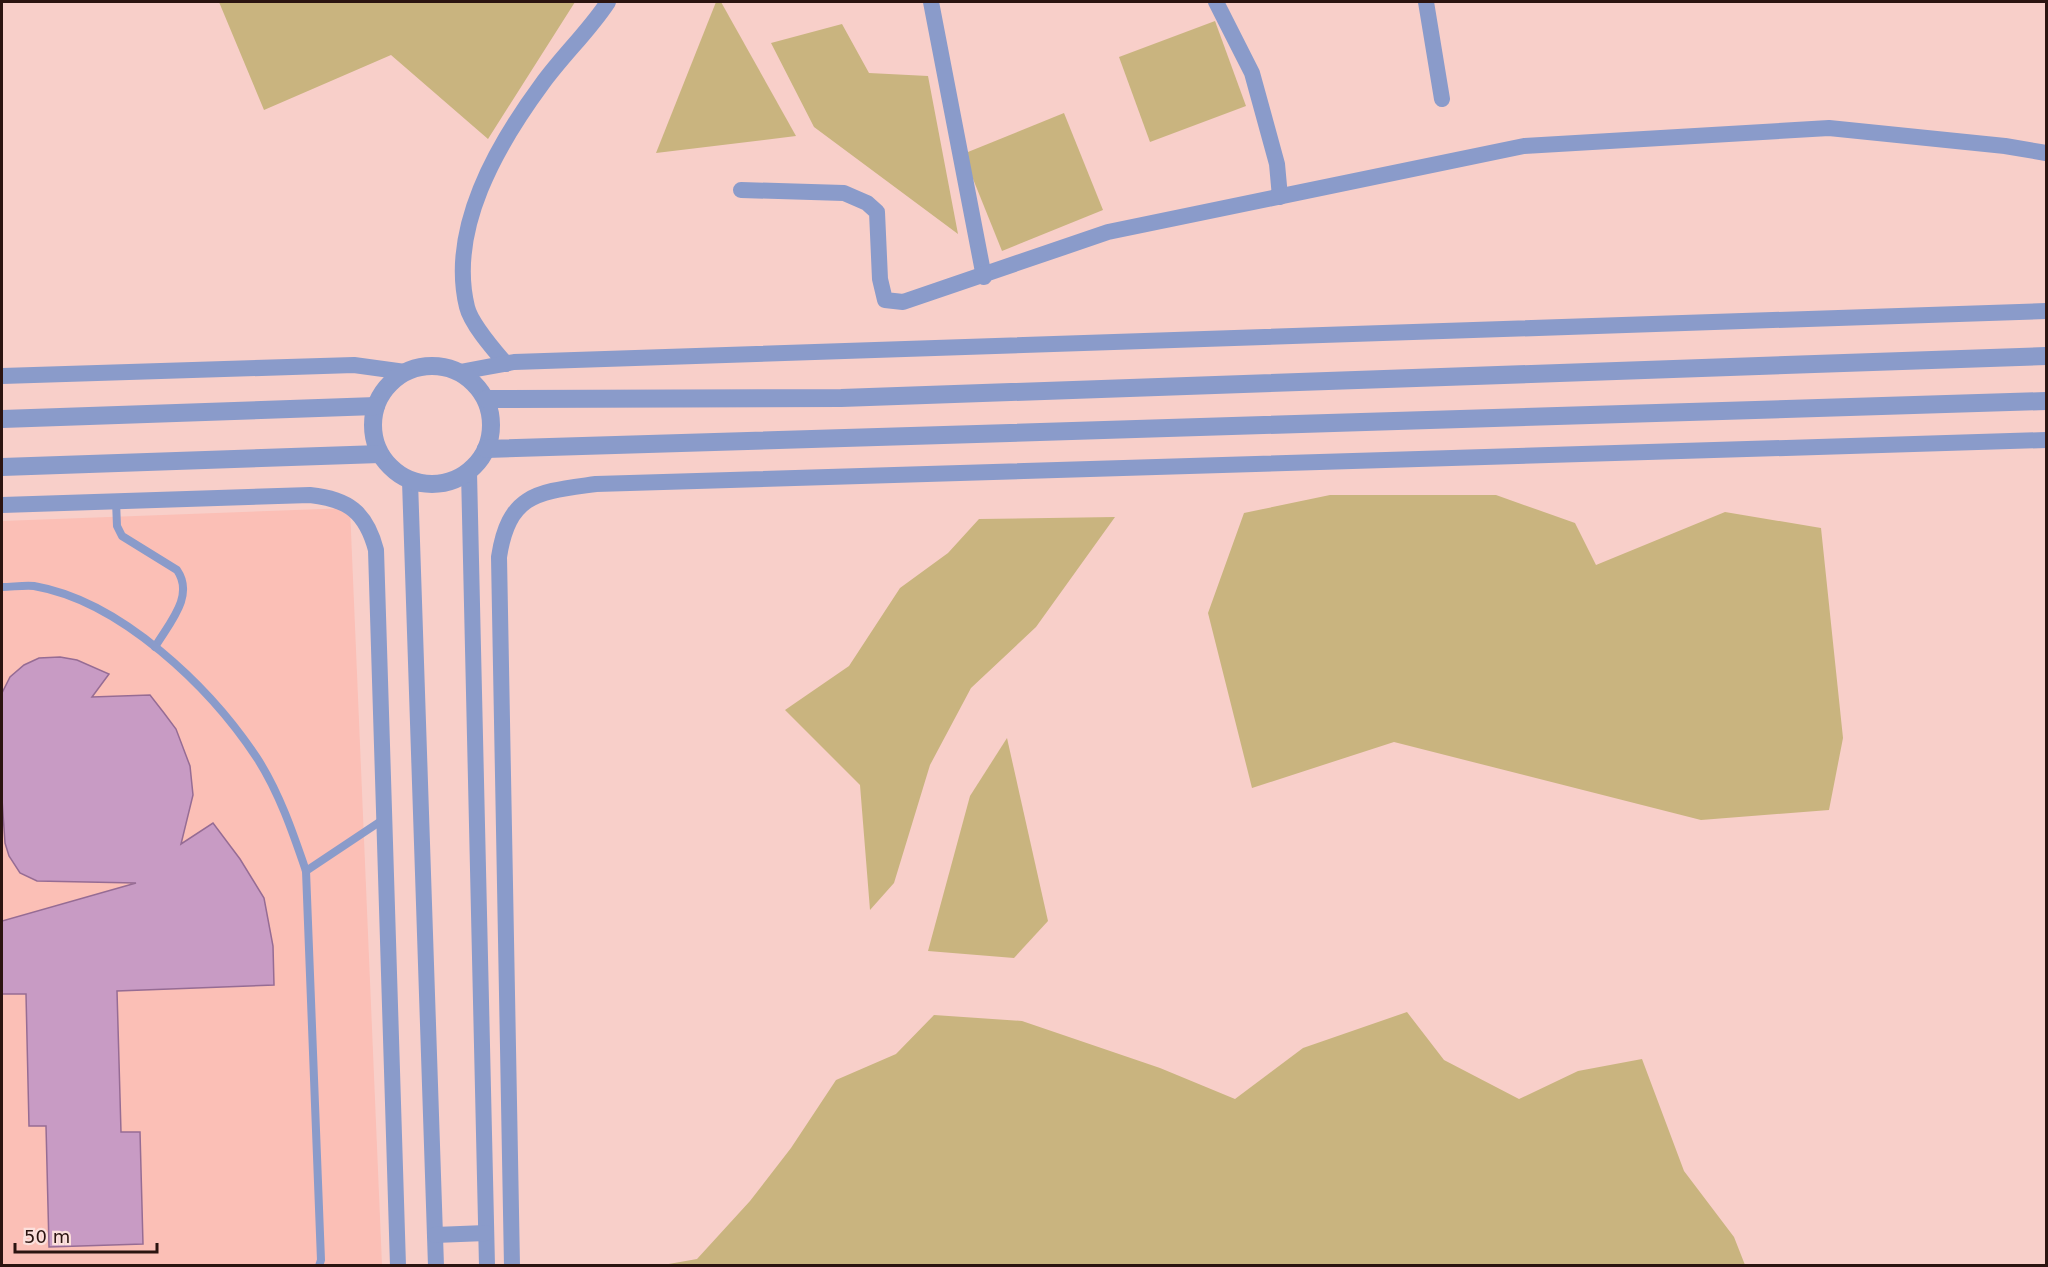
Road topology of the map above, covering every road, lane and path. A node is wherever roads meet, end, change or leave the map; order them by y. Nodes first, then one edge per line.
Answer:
1 (608, 2) edge
2 (931, 2) edge
3 (1216, 2) edge
4 (1426, 2) edge
5 (1442, 99) dead end
6 (2046, 153) edge
7 (741, 190) dead end
8 (1280, 197) junction
9 (984, 277) junction
10 (2046, 311) edge
11 (2046, 356) edge
12 (506, 364) junction
13 (405, 372) junction
14 (460, 372) junction
15 (2, 376) edge
16 (486, 399) junction
17 (2046, 401) edge
18 (376, 406) junction
19 (2, 419) edge
20 (2046, 440) edge
21 (486, 449) junction
22 (380, 454) junction
23 (2, 467) edge
24 (469, 472) junction
25 (410, 481) junction
26 (116, 501) junction
27 (2, 504) edge
28 (2, 587) edge
29 (155, 647) junction
30 (384, 819) junction
31 (306, 871) junction
32 (486, 1233) junction
33 (435, 1235) junction
34 (319, 1266) edge
35 (398, 1266) edge
36 (436, 1266) edge
37 (487, 1266) edge
38 (512, 1266) edge

1 - 12 street
2 - 9 street
3 - 8 street
4 - 5 street
6 - 8 street
7 - 9 street
8 - 9 street
10 - 12 street
11 - 16 street
12 - 14 street
13 - 14 street
13 - 15 street
13 - 18 street
14 - 16 street
16 - 21 street
17 - 21 street
18 - 19 street
18 - 22 street
20 - 38 street
21 - 24 street
22 - 23 street
22 - 25 street
24 - 25 street
24 - 32 street
25 - 33 street
26 - 27 street
26 - 29 lane
26 - 30 street
28 - 29 lane
29 - 31 lane
30 - 31 lane
30 - 35 street
31 - 34 lane
32 - 33 street
32 - 37 street
33 - 36 street

